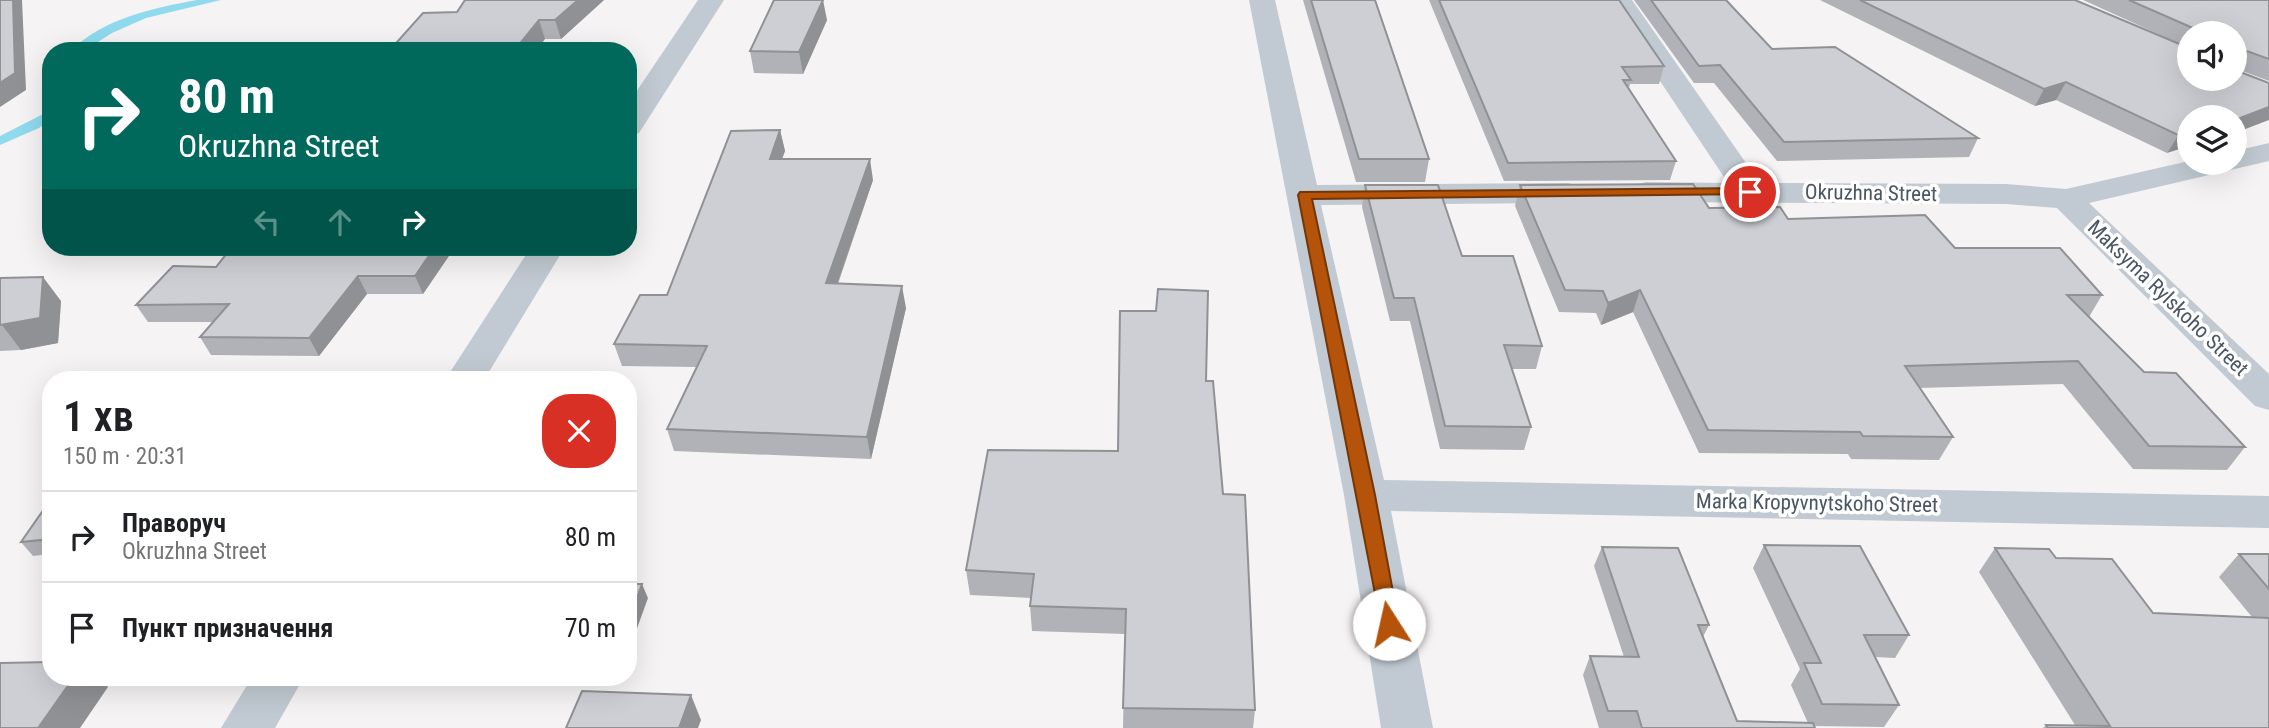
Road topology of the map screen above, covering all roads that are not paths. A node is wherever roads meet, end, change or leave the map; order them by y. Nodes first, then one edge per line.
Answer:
1 (711, 0) edge
2 (1262, 0) edge
3 (1619, 0) edge
4 (637, 113) edge
5 (2269, 152) edge
6 (2247, 157) edge
7 (2177, 173) edge
8 (1750, 192) junction
9 (1305, 195) junction
10 (2066, 199) junction
11 (542, 256) edge
12 (470, 371) edge
13 (2269, 397) edge
14 (1366, 495) junction
15 (2269, 512) edge
16 (273, 686) edge
17 (247, 728) edge
18 (1407, 728) edge

1 - 4 street
2 - 9 street
3 - 8 street
5 - 6 street
7 - 10 street, Okruzhna Street
8 - 9 street, Okruzhna Street
8 - 10 street, Okruzhna Street
9 - 14 street
10 - 13 street, Maksyma Rylskoho Street
11 - 12 street
14 - 15 street, Marka Kropyvnytskoho Street
14 - 18 street
16 - 17 street

